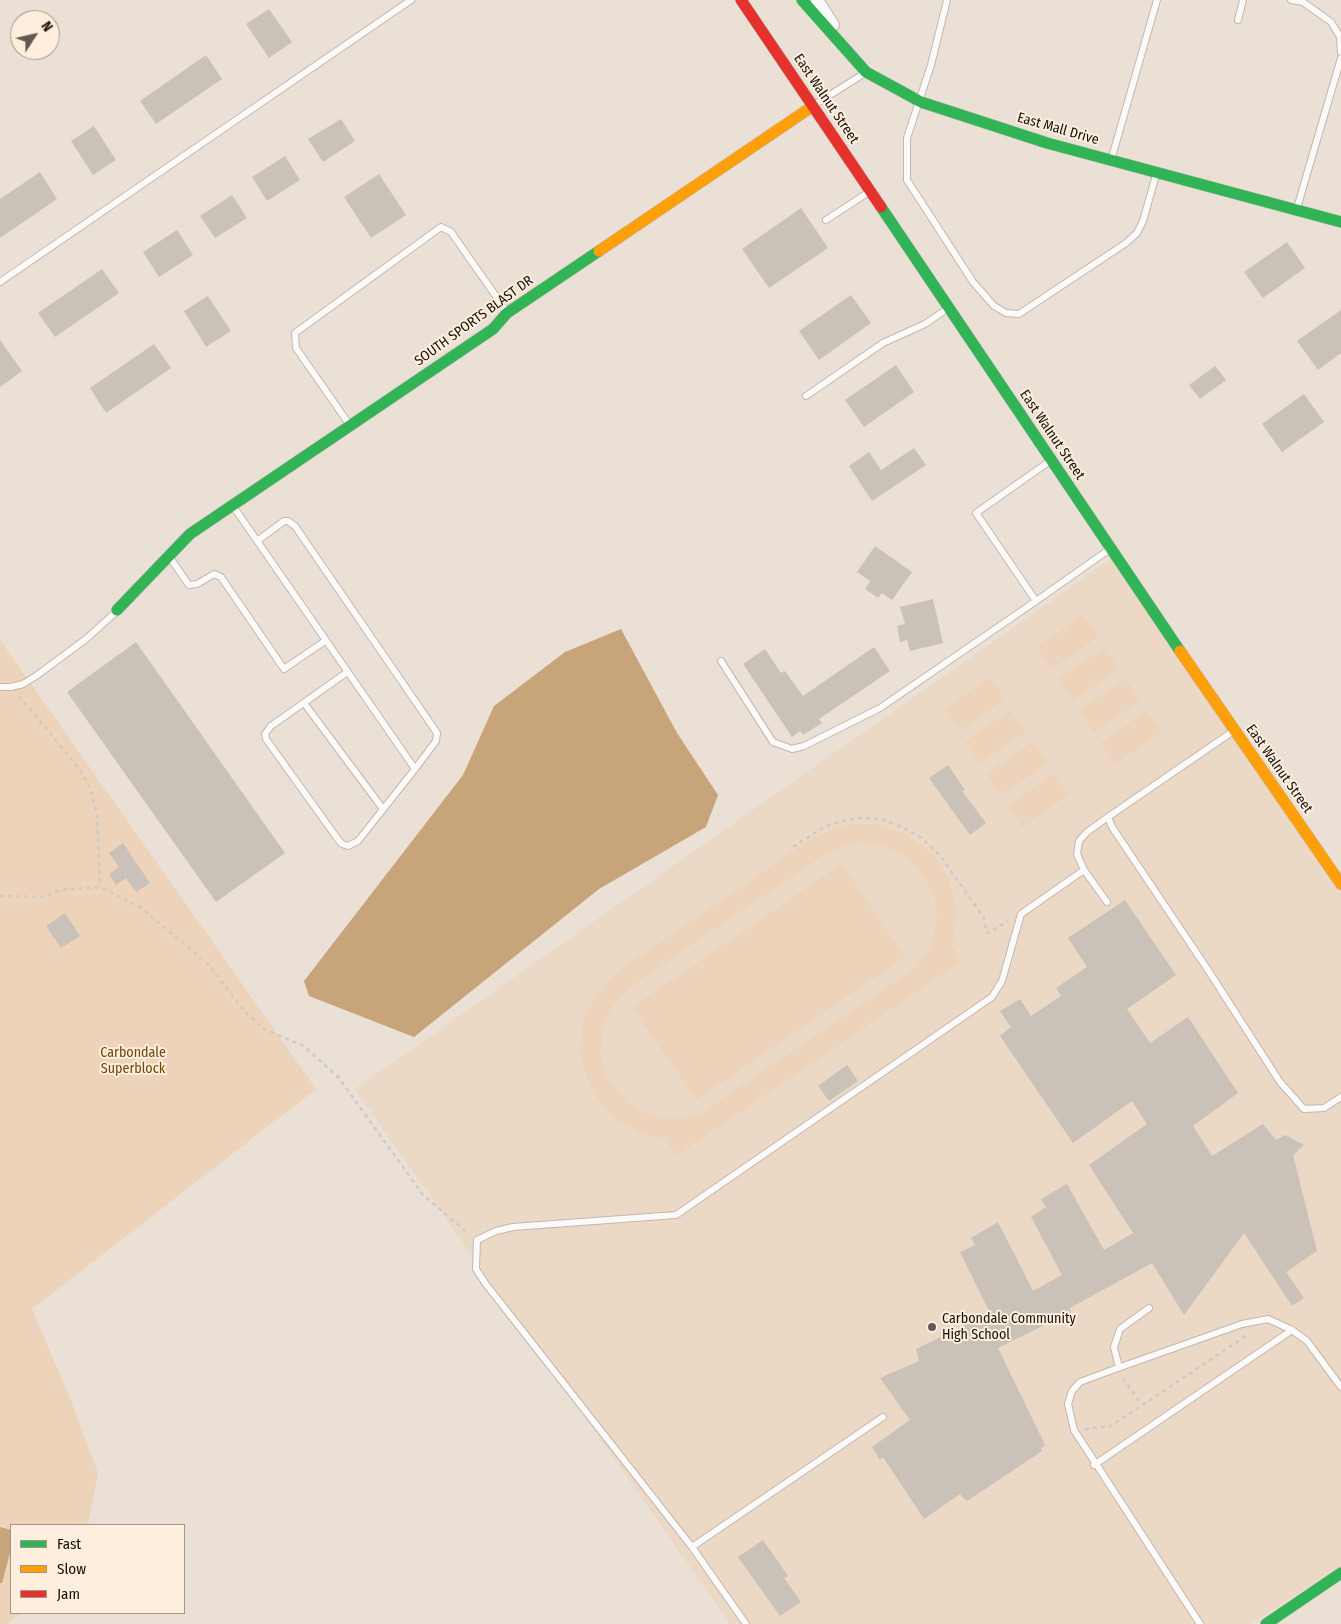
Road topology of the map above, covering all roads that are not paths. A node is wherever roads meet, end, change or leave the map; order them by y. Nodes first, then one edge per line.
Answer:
1 (411, 0) edge
2 (741, 0) edge
3 (802, 0) edge
4 (817, 0) edge
5 (947, 0) edge
6 (1157, 0) edge
7 (1244, 0) edge
8 (1291, 0) edge
9 (1238, 20) dead end
10 (1341, 52) edge
11 (1341, 58) edge
12 (863, 70) junction
13 (919, 101) junction
14 (813, 106) junction
15 (1111, 160) junction
16 (1157, 173) junction
17 (870, 191) junction
18 (1296, 210) junction
19 (826, 220) dead end
20 (1341, 222) edge
21 (0, 282) edge
22 (948, 309) junction
23 (507, 313) junction
24 (806, 396) dead end
25 (351, 426) junction
26 (1051, 460) junction
27 (233, 505) junction
28 (257, 540) junction
29 (1111, 549) junction
30 (168, 555) junction
31 (1036, 601) junction
32 (117, 610) joint
33 (325, 641) junction
34 (721, 661) dead end
35 (346, 673) junction
36 (0, 687) edge
37 (304, 703) junction
38 (1234, 731) junction
39 (415, 769) junction
40 (383, 809) junction
41 (1108, 817) junction
42 (1084, 870) junction
43 (1341, 884) edge
44 (1107, 902) dead end
45 (1341, 1097) edge
46 (1149, 1308) dead end
47 (1292, 1330) junction
48 (1119, 1368) junction
49 (1341, 1387) edge
50 (883, 1417) dead end
51 (1094, 1465) junction
52 (692, 1547) junction
53 (1341, 1573) edge
54 (1272, 1622) edge
55 (746, 1624) edge
56 (1200, 1624) edge

1 - 21 lane
2 - 14 street, East Walnut Street
3 - 12 street, East Mall Drive
4 - 12 street
5 - 13 lane
6 - 15 lane
7 - 9 lane
8 - 10 lane
11 - 18 lane
12 - 13 street, East Mall Drive
12 - 14 lane
13 - 15 street, East Mall Drive
13 - 16 lane
14 - 17 street, East Walnut Street
14 - 23 street, SOUTH SPORTS BLAST DR
15 - 16 street, East Mall Drive
16 - 18 street, East Mall Drive
17 - 19 lane
17 - 22 street, East Walnut Street
18 - 20 street, East Mall Drive
22 - 24 lane
22 - 26 street, East Walnut Street
23 - 25 street, SOUTH SPORTS BLAST DR
23 - 25 lane
25 - 27 street, SOUTH SPORTS BLAST DR
26 - 29 street, East Walnut Street
26 - 31 lane
27 - 28 lane
27 - 30 street, SOUTH SPORTS BLAST DR
28 - 33 lane
28 - 39 lane
29 - 31 lane
29 - 38 street, East Walnut Street
30 - 32 street, SOUTH SPORTS BLAST DR
30 - 33 lane
31 - 34 lane
32 - 36 lane
33 - 35 lane
35 - 37 lane
35 - 39 lane
37 - 40 lane
37 - 40 lane
38 - 41 lane
38 - 43 street, East Walnut Street
39 - 40 lane
41 - 42 lane
41 - 45 lane
42 - 44 lane
42 - 52 lane
46 - 48 lane
47 - 48 lane
47 - 49 lane
47 - 51 lane
48 - 51 lane
50 - 52 lane
51 - 56 lane
52 - 55 lane
53 - 54 street

